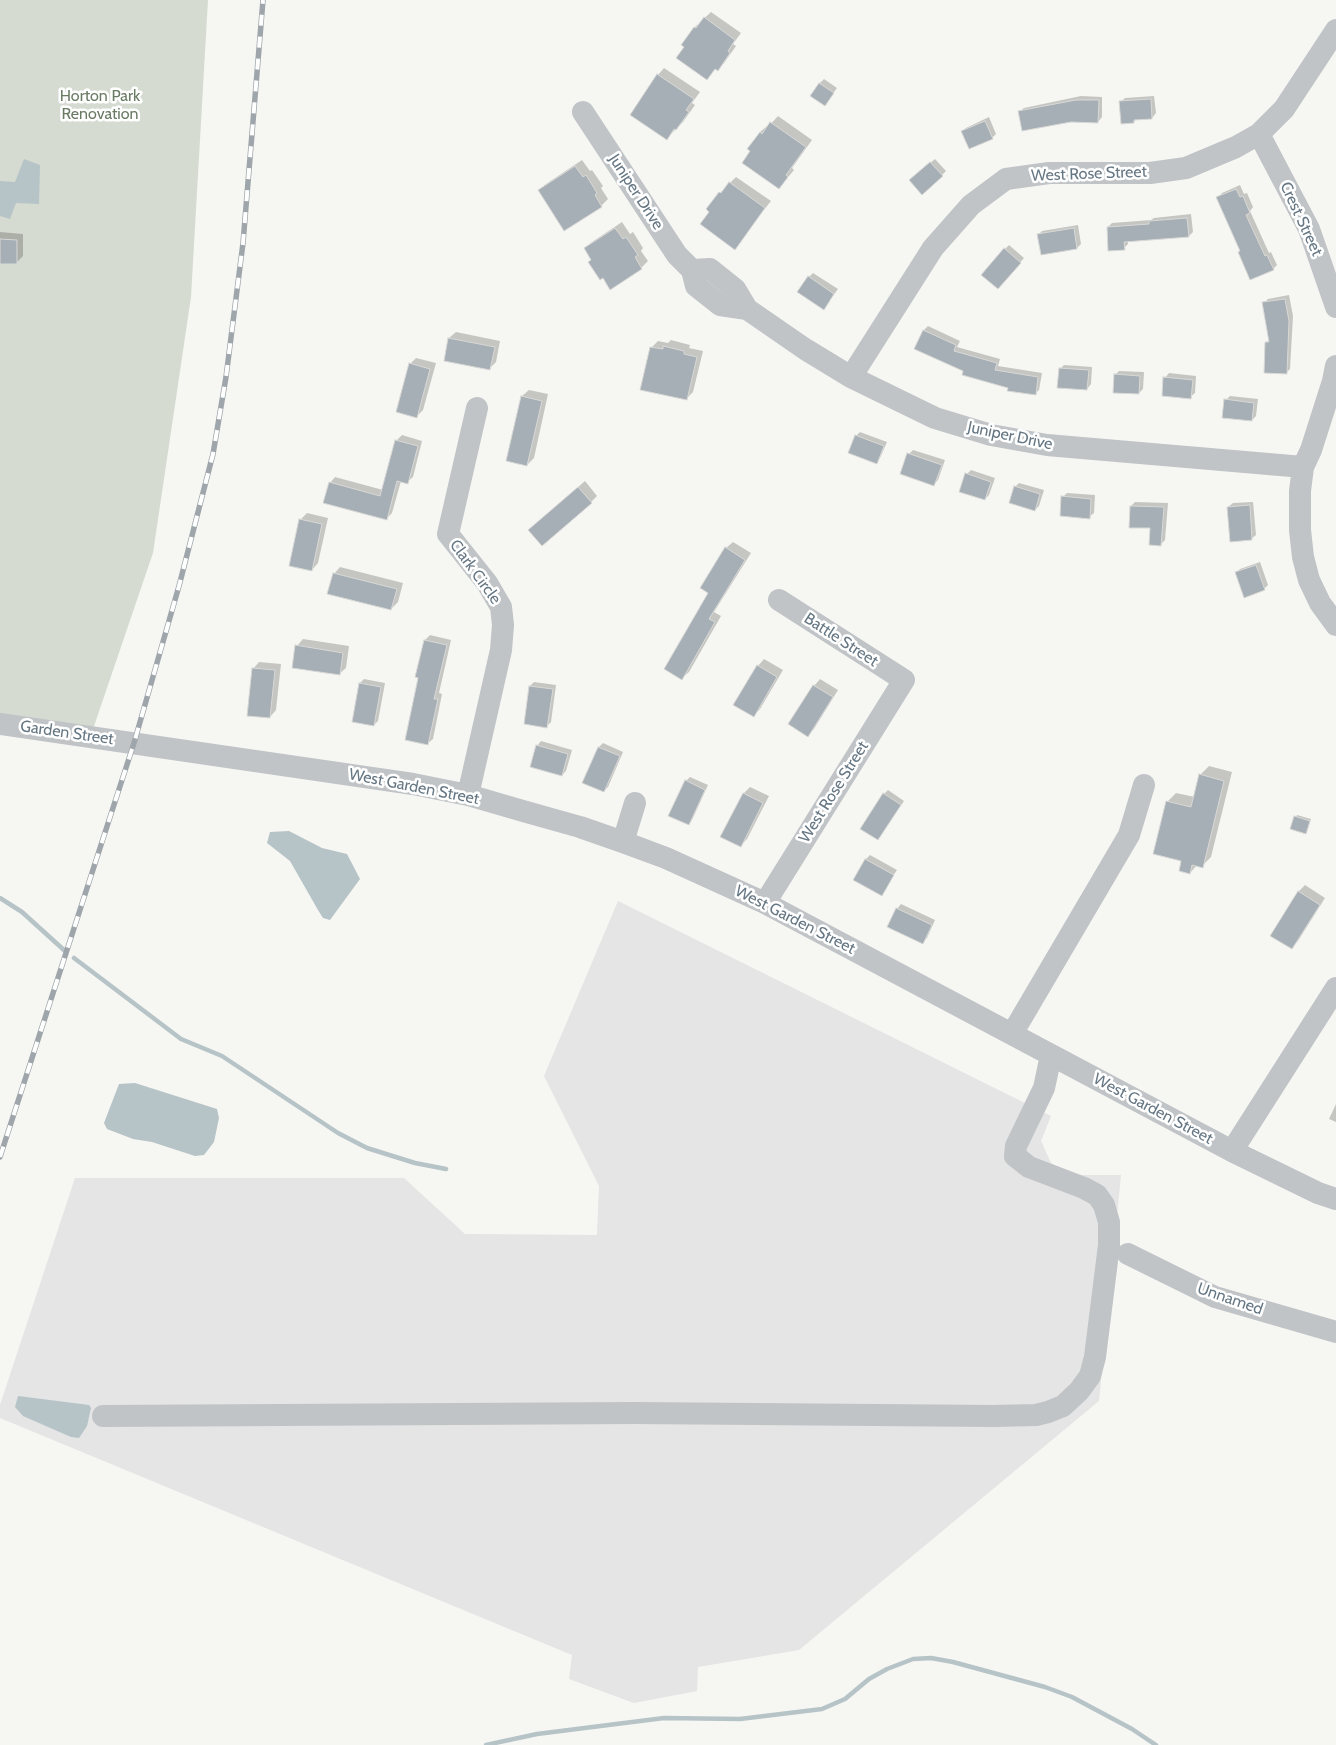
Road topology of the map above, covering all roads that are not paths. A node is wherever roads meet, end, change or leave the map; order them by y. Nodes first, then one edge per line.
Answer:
1 (1336, 30) edge
2 (583, 112) dead end
3 (1260, 134) junction
4 (1336, 307) edge
5 (1336, 366) edge
6 (851, 377) junction
7 (477, 408) dead end
8 (1303, 467) junction
9 (779, 600) dead end
10 (1336, 625) edge
11 (904, 680) joint
12 (0, 724) edge
13 (134, 743) joint
14 (1144, 785) dead end
15 (468, 795) junction
16 (635, 803) dead end
17 (623, 842) junction
18 (765, 903) junction
19 (1336, 988) edge
20 (1012, 1034) junction
21 (1051, 1055) junction
22 (1232, 1152) junction
23 (1336, 1199) edge
24 (1128, 1254) dead end
25 (1336, 1332) edge
26 (103, 1416) dead end

1 - 3 street, West Rose Street
2 - 6 street, Juniper Drive
3 - 4 street, Crest Street
3 - 6 street, West Rose Street
5 - 8 street
6 - 8 street, Juniper Drive
7 - 15 street, Clark Circle
8 - 10 street
9 - 11 street, Battle Street
11 - 18 street, West Rose Street
12 - 13 street, Garden Street
13 - 15 street, West Garden Street
14 - 20 street
15 - 17 street, West Garden Street
16 - 17 street
17 - 18 street, West Garden Street
18 - 20 street, West Garden Street
19 - 22 street, West Garden Street
20 - 21 street, West Garden Street
21 - 22 street, West Garden Street
21 - 26 street
22 - 23 street
24 - 25 street, Unnamed

